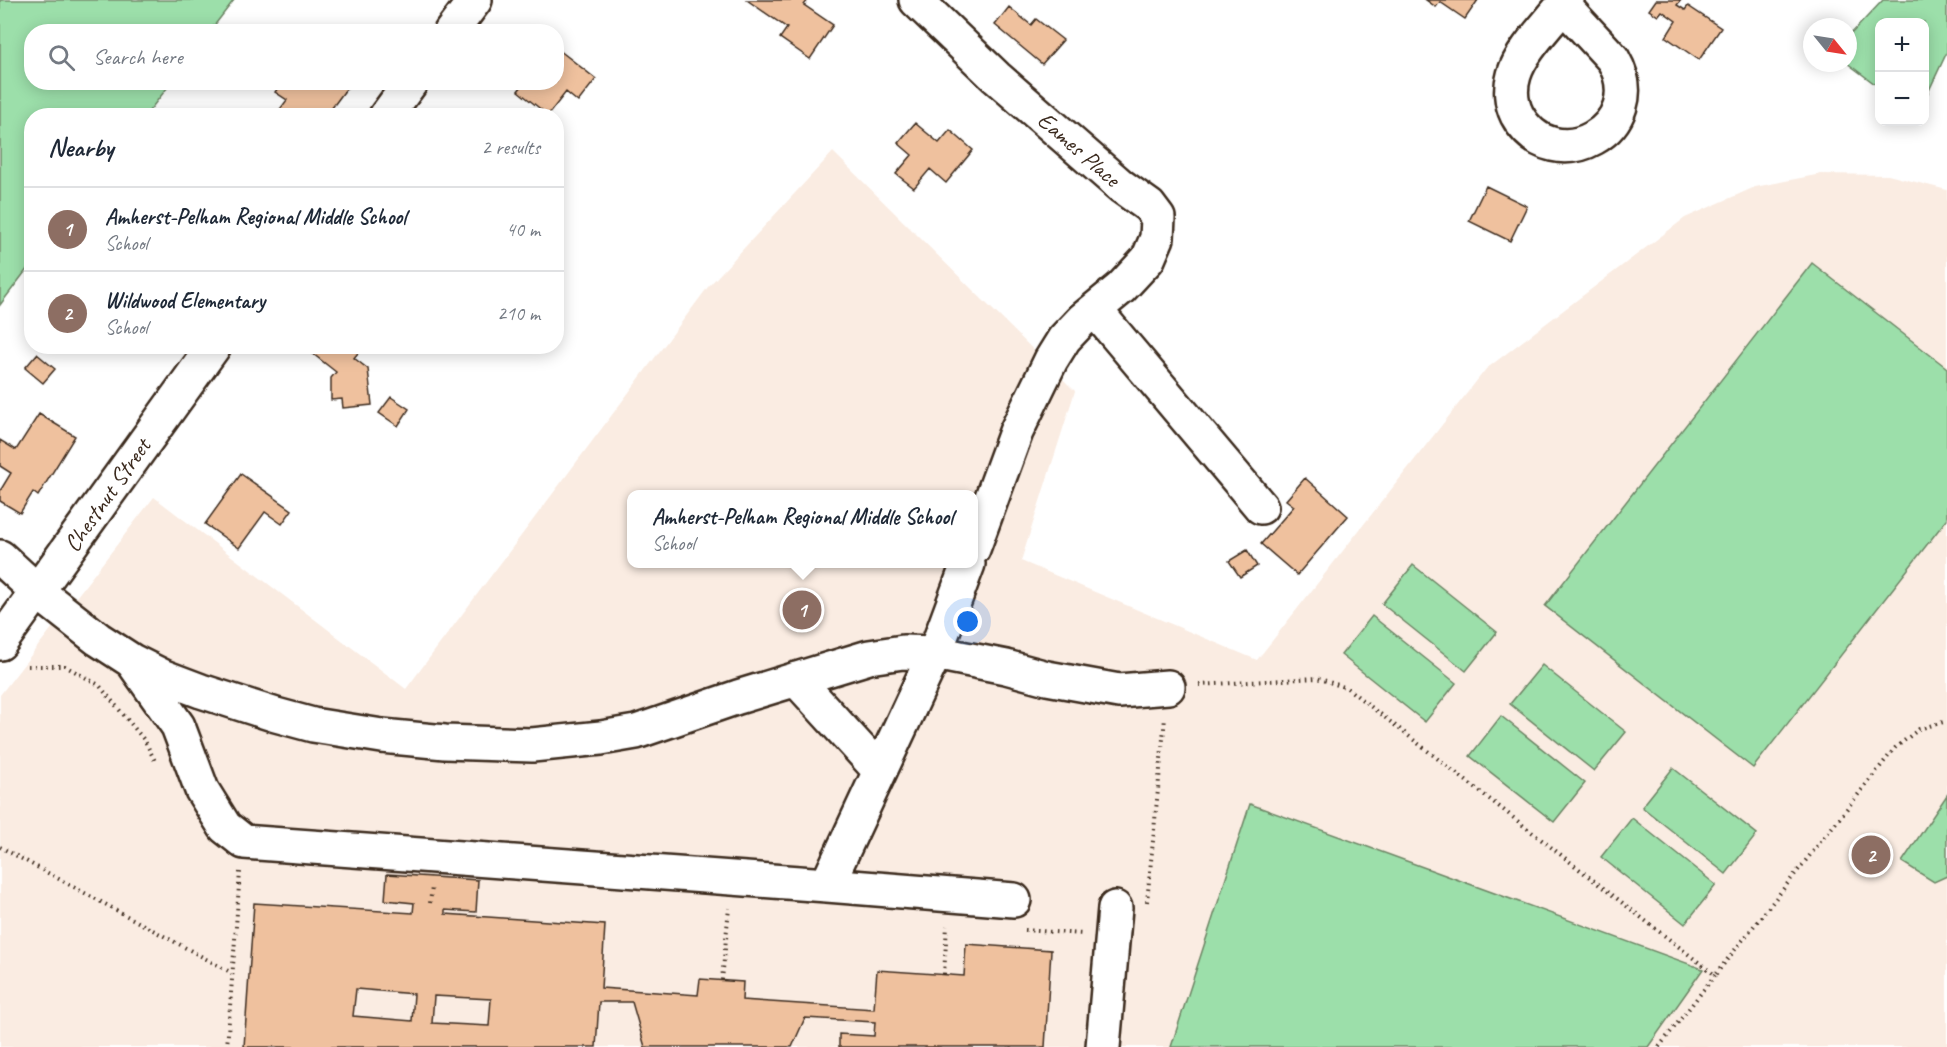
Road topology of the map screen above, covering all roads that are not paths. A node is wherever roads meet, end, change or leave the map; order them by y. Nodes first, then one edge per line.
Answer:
1 (475, 0) edge
2 (916, 0) edge
3 (457, 24) edge
4 (405, 90) edge
5 (392, 108) edge
6 (1095, 310) junction
7 (208, 354) edge
8 (1261, 507) dead end
9 (978, 535) edge
10 (0, 556) edge
11 (967, 568) edge
12 (38, 592) junction
13 (0, 643) edge
14 (935, 653) junction
15 (132, 661) junction
16 (796, 679) junction
17 (1168, 687) road end
18 (880, 771) junction
19 (827, 885) junction
20 (1014, 900) dead end
21 (1115, 908) dead end
22 (1103, 1047) edge

1 - 3 street
2 - 6 street, Eames Place
4 - 5 street
6 - 8 street
6 - 9 street
7 - 12 street, Chestnut Street
10 - 12 street
11 - 14 street
12 - 13 street, Chestnut Street
12 - 15 street
14 - 16 street
14 - 17 street
14 - 18 street
15 - 16 street
15 - 19 street
16 - 18 street
18 - 19 street
19 - 20 street
21 - 22 street

